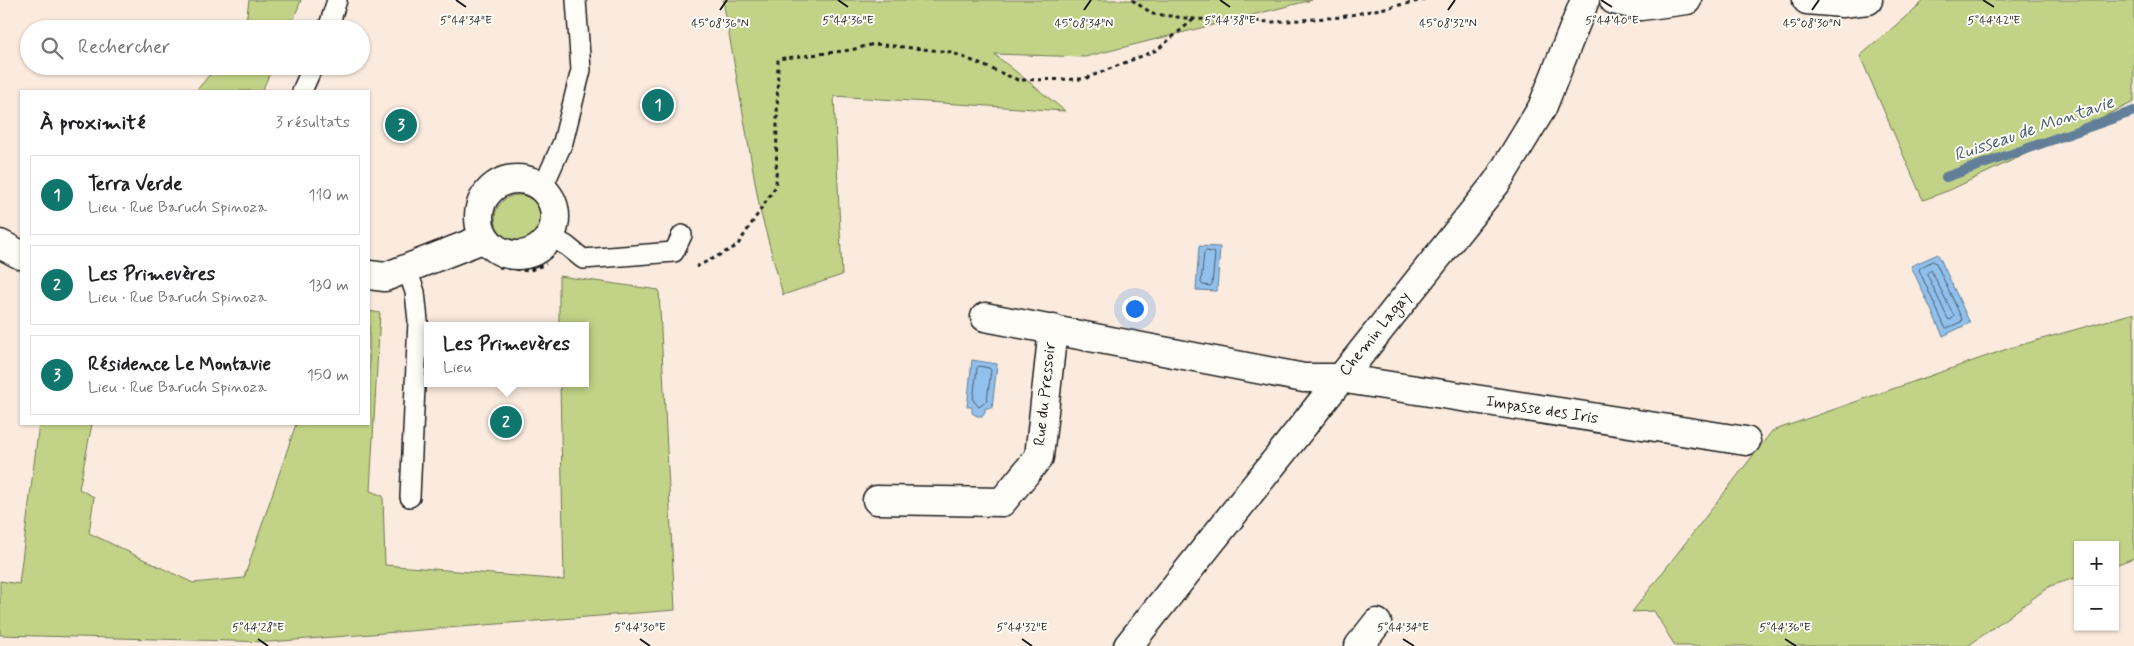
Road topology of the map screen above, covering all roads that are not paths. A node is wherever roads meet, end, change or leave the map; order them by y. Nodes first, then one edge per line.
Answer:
1 (337, 0) edge
2 (576, 0) edge
3 (1585, 0) edge
4 (1614, 0) edge
5 (1686, 0) edge
6 (1807, 0) edge
7 (1868, 0) edge
8 (331, 20) edge
9 (308, 75) edge
10 (302, 90) edge
11 (542, 189) junction
12 (682, 235) dead end
13 (550, 236) junction
14 (485, 238) junction
15 (0, 244) edge
16 (20, 254) edge
17 (407, 269) junction
18 (370, 275) edge
19 (985, 317) dead end
20 (1052, 329) junction
21 (1340, 378) junction
22 (1746, 441) dead end
23 (410, 496) dead end
24 (878, 500) dead end
25 (1377, 623) dead end
26 (1129, 646) edge
27 (1359, 646) edge

1 - 8 lane
2 - 11 lane
3 - 21 street, Chemin Lagay
4 - 5 street
6 - 7 street
9 - 10 lane
11 - 13 street
11 - 14 street
12 - 13 lane
13 - 14 street
14 - 17 street
15 - 16 street
17 - 18 street
17 - 23 lane
19 - 20 street, Rue du Pressoir
20 - 21 street, Rue du Pressoir
20 - 24 street, Rue du Pressoir
21 - 22 street, Impasse des Iris
21 - 26 street, Chemin Lagay
25 - 27 street

